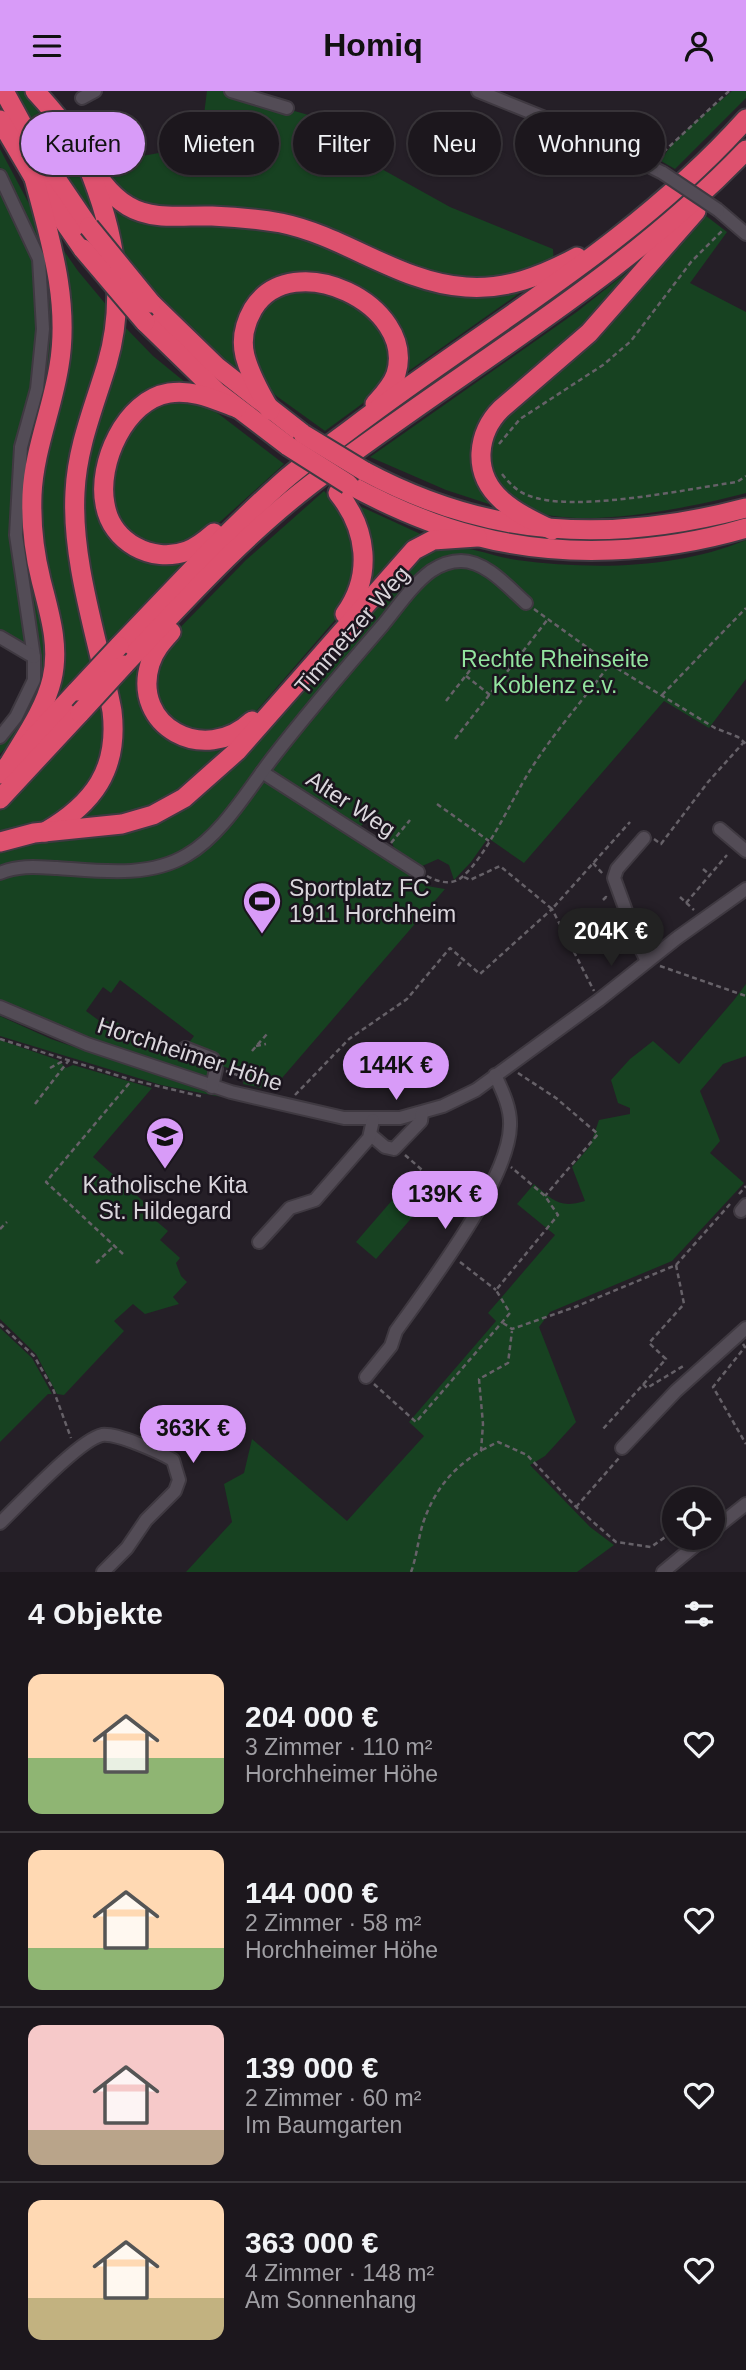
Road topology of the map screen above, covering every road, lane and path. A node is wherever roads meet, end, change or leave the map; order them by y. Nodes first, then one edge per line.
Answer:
1 (4, 91) edge
2 (35, 91) edge
3 (96, 91) edge
4 (231, 91) edge
5 (478, 91) edge
6 (729, 91) edge
7 (82, 98) dead end
8 (287, 108) dead end
9 (54, 112) edge
10 (530, 112) edge
11 (746, 119) edge
12 (0, 120) edge
13 (665, 151) edge
14 (741, 155) edge
15 (665, 174) edge
16 (90, 175) edge
17 (98, 175) edge
18 (0, 176) edge
19 (34, 178) junction
20 (732, 222) junction
21 (635, 223) junction
22 (746, 234) edge
23 (148, 312) junction
24 (237, 408) junction
25 (270, 410) junction
26 (358, 423) junction
27 (296, 440) junction
28 (498, 446) dead end
29 (501, 473) dead end
30 (746, 476) edge
31 (279, 484) junction
32 (343, 488) junction
33 (746, 508) edge
34 (746, 528) edge
35 (552, 530) junction
36 (477, 537) junction
37 (243, 545) junction
38 (526, 603) joint
39 (746, 608) edge
40 (548, 619) junction
41 (0, 637) edge
42 (485, 651) dead end
43 (34, 657) junction
44 (610, 664) junction
45 (466, 676) junction
46 (490, 695) junction
47 (662, 695) junction
48 (446, 701) dead end
49 (0, 737) edge
50 (455, 739) dead end
51 (745, 743) edge
52 (5, 769) edge
53 (262, 772) junction
54 (0, 799) edge
55 (437, 804) dead end
56 (410, 820) dead end
57 (630, 822) dead end
58 (720, 829) dead end
59 (45, 832) junction
60 (644, 838) joint
61 (489, 841) junction
62 (0, 842) edge
63 (384, 851) junction
64 (746, 851) edge
65 (727, 855) dead end
66 (704, 869) dead end
67 (418, 872) joint
68 (0, 873) edge
69 (710, 875) junction
70 (463, 877) junction
71 (746, 889) edge
72 (680, 897) dead end
73 (686, 902) junction
74 (552, 909) junction
75 (694, 909) dead end
76 (463, 959) junction
77 (647, 961) junction
78 (458, 966) dead end
79 (746, 996) edge
80 (599, 999) junction
81 (0, 1007) edge
82 (267, 1034) dead end
83 (0, 1039) edge
84 (266, 1044) dead end
85 (256, 1046) junction
86 (186, 1048) dead end
87 (252, 1051) dead end
88 (67, 1060) junction
89 (506, 1066) junction
90 (50, 1068) dead end
91 (216, 1068) junction
92 (495, 1075) junction
93 (132, 1080) junction
94 (211, 1092) junction
95 (238, 1094) junction
96 (35, 1104) dead end
97 (289, 1107) junction
98 (422, 1113) junction
99 (373, 1120) junction
100 (371, 1135) junction
101 (401, 1152) dead end
102 (421, 1170) junction
103 (520, 1174) dead end
104 (746, 1186) edge
105 (407, 1187) dead end
106 (545, 1196) junction
107 (463, 1204) dead end
108 (739, 1204) edge
109 (7, 1222) dead end
110 (0, 1229) edge
111 (259, 1242) dead end
112 (114, 1245) junction
113 (123, 1254) dead end
114 (96, 1263) dead end
115 (464, 1265) dead end
116 (676, 1265) junction
117 (496, 1290) junction
118 (503, 1323) junction
119 (0, 1324) edge
120 (746, 1328) edge
121 (512, 1329) junction
122 (736, 1337) junction
123 (695, 1373) junction
124 (366, 1377) joint
125 (643, 1384) junction
126 (603, 1429) dead end
127 (746, 1444) edge
128 (622, 1448) joint
129 (77, 1451) junction
130 (481, 1451) junction
131 (746, 1504) edge
132 (576, 1507) junction
133 (725, 1521) edge
134 (0, 1523) edge
135 (662, 1539) edge
136 (690, 1550) edge
137 (103, 1572) edge
138 (411, 1572) edge
139 (663, 1572) edge

1 - 23 highway, bridge
2 - 9 highway
3 - 7 street
4 - 8 street
5 - 10 street
6 - 13 path
11 - 21 highway
12 - 19 highway
14 - 35 highway
14 - 37 highway
15 - 20 street, bridge
16 - 59 highway
17 - 21 highway
18 - 43 street
19 - 23 highway, bridge
19 - 52 highway
20 - 22 street
20 - 28 path
21 - 26 highway
23 - 24 highway
23 - 25 highway
24 - 27 highway
24 - 31 highway
25 - 26 highway
25 - 27 highway
26 - 31 highway
27 - 32 highway, bridge
27 - 35 highway, bridge
29 - 30 path
31 - 52 highway, bridge
32 - 36 highway
32 - 37 highway
33 - 35 highway
34 - 36 highway
36 - 59 highway
37 - 54 highway, bridge
38 - 40 path
38 - 53 street, Timmetzer Weg
39 - 47 path
40 - 44 path
40 - 46 path
41 - 43 street
42 - 45 path
43 - 49 street
44 - 47 path
44 - 61 path
45 - 46 path
45 - 48 path
46 - 50 path
47 - 51 path
51 - 60 path
53 - 63 street, Alter Weg
53 - 68 street, Timmetzer Weg
55 - 61 path
56 - 63 path
57 - 74 path
58 - 64 street
59 - 62 highway
60 - 77 street
61 - 70 path
63 - 67 street, Alter Weg
65 - 69 path
66 - 69 path
67 - 70 path
69 - 73 path
70 - 74 path
71 - 77 street, Horchheimer Höhe
72 - 73 path
73 - 75 path
74 - 76 path
74 - 80 path
76 - 78 path
76 - 97 path
77 - 79 path
77 - 80 street, Horchheimer Höhe
80 - 89 street, Horchheimer Höhe
81 - 94 street, Horchheimer Höhe
82 - 85 path
83 - 88 path
84 - 85 path
85 - 87 path
86 - 91 street
88 - 90 path
88 - 93 path
88 - 96 path
89 - 92 street, Horchheimer Höhe
89 - 106 path
91 - 94 street
91 - 95 path
92 - 98 street, Horchheimer Höhe
92 - 124 street
93 - 94 path
93 - 112 path
94 - 95 street, Horchheimer Höhe
95 - 97 street, Horchheimer Höhe
97 - 99 street, Horchheimer Höhe
98 - 99 street, Horchheimer Höhe
98 - 100 street
99 - 100 street
100 - 111 street
101 - 102 path
102 - 105 path
102 - 107 path
103 - 106 path
104 - 108 path
106 - 117 path
108 - 116 path
109 - 110 path
112 - 113 path
112 - 114 path
115 - 117 path
116 - 121 path
116 - 125 path
117 - 118 path
118 - 121 path
118 - 124 path
119 - 129 path
120 - 122 street
121 - 130 path
122 - 123 street
122 - 127 path
123 - 125 path
123 - 128 street
125 - 126 path
128 - 132 path
129 - 134 street
129 - 137 street
130 - 132 path
130 - 138 path
131 - 133 street
132 - 135 path
136 - 139 street

